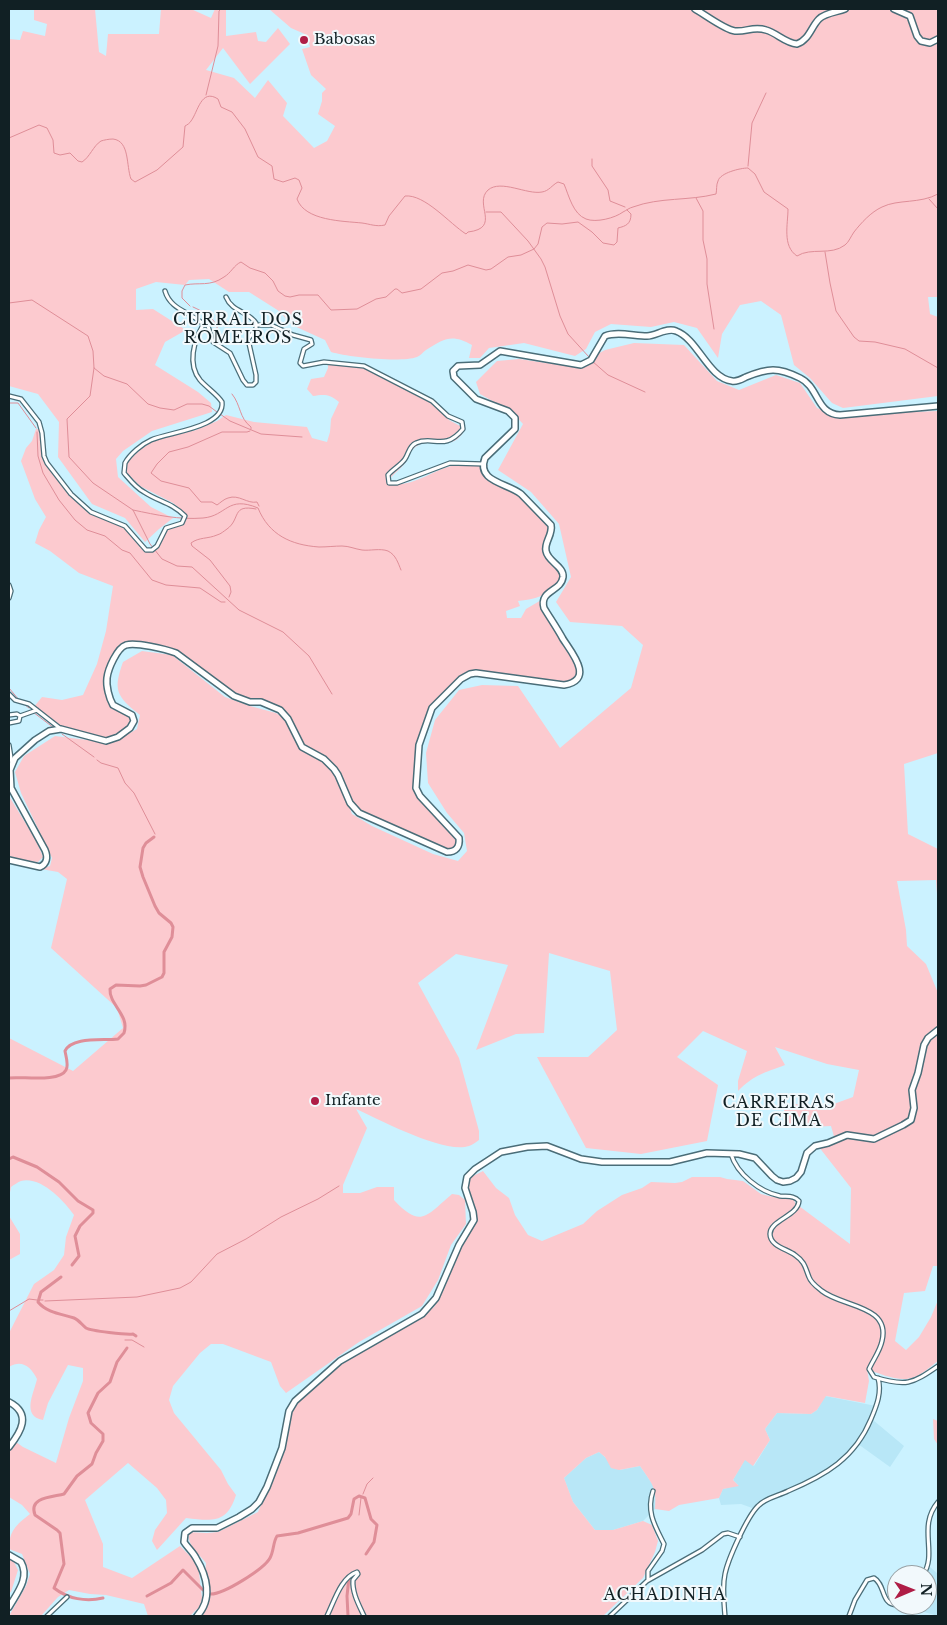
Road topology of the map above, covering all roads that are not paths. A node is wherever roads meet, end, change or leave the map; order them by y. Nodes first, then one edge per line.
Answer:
1 (695, 9) edge
2 (845, 9) edge
3 (894, 9) edge
4 (938, 39) edge
5 (165, 291) dead end
6 (226, 297) dead end
7 (203, 325) junction
8 (257, 325) junction
9 (9, 396) edge
10 (938, 406) edge
11 (483, 464) junction
12 (9, 585) edge
13 (9, 598) edge
14 (9, 694) edge
15 (37, 710) junction
16 (9, 715) edge
17 (20, 716) junction
18 (9, 723) edge
19 (61, 729) junction
20 (9, 745) edge
21 (12, 764) junction
22 (9, 860) edge
23 (938, 1030) edge
24 (731, 1154) junction
25 (938, 1366) edge
26 (878, 1378) junction
27 (9, 1402) edge
28 (9, 1447) edge
29 (653, 1491) dead end
30 (938, 1502) edge
31 (740, 1536) junction
32 (9, 1555) edge
33 (928, 1565) edge
34 (647, 1581) junction
35 (67, 1597) dead end
36 (887, 1601) edge
37 (9, 1606) edge
38 (47, 1616) edge
39 (197, 1616) edge
40 (327, 1616) edge
41 (364, 1616) edge
42 (610, 1616) edge
43 (725, 1616) edge
44 (849, 1616) edge

1 - 2 main road
3 - 4 main road
5 - 7 street
6 - 8 street
7 - 8 street
7 - 9 street
8 - 11 street
10 - 11 main road
11 - 19 main road
12 - 13 street
14 - 15 street
15 - 17 street
15 - 19 street
16 - 17 street
17 - 18 street
19 - 21 main road
20 - 21 street
21 - 22 main road
23 - 24 main road
24 - 26 street
24 - 39 main road
25 - 26 street
26 - 31 street
27 - 28 main road
29 - 34 street
30 - 33 street
31 - 34 street
31 - 43 street
32 - 37 main road
34 - 42 street
35 - 38 street
36 - 44 street
40 - 41 street

